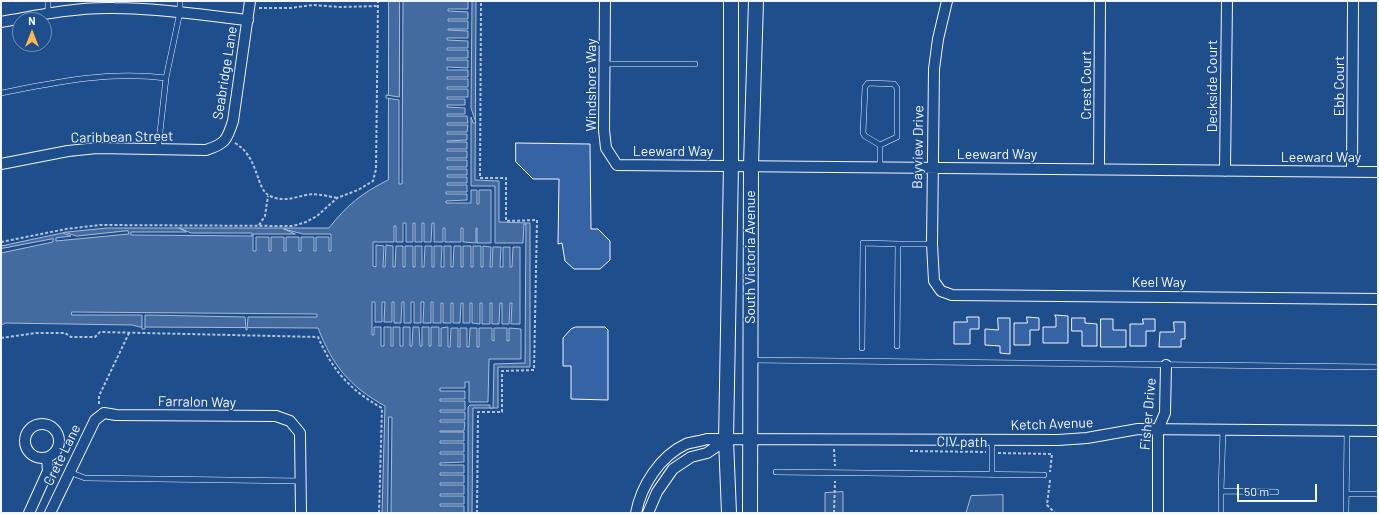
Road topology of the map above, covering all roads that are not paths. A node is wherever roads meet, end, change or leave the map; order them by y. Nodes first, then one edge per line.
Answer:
1 (48, 1) edge
2 (180, 1) edge
3 (604, 1) edge
4 (731, 1) edge
5 (756, 1) edge
6 (947, 1) edge
7 (1100, 1) edge
8 (1227, 1) edge
9 (1353, 1) edge
10 (113, 4) edge
11 (250, 4) edge
12 (48, 12) edge
13 (180, 12) junction
14 (52, 13) edge
15 (12, 20) edge
16 (248, 20) junction
17 (1, 22) edge
18 (604, 64) junction
19 (695, 64) dead end
20 (166, 78) junction
21 (1, 93) edge
22 (880, 145) junction
23 (220, 146) joint
24 (158, 150) junction
25 (1, 164) edge
26 (617, 165) joint
27 (730, 165) junction
28 (750, 165) junction
29 (880, 167) junction
30 (932, 167) junction
31 (1099, 169) junction
32 (1225, 171) junction
33 (1352, 172) junction
34 (1378, 172) edge
35 (898, 244) junction
36 (932, 244) junction
37 (942, 291) joint
38 (1378, 299) edge
39 (897, 346) dead end
40 (862, 348) dead end
41 (749, 360) junction
42 (1166, 365) junction
43 (1378, 367) edge
44 (104, 413) joint
45 (1158, 429) junction
46 (1223, 430) junction
47 (1347, 431) junction
48 (1378, 431) edge
49 (749, 438) junction
50 (726, 440) junction
51 (992, 440) junction
52 (47, 458) dead end
53 (70, 472) junction
54 (776, 472) dead end
55 (992, 475) junction
56 (1044, 475) dead end
57 (302, 480) junction
58 (1221, 491) junction
59 (1276, 492) dead end
60 (1346, 494) junction
61 (1378, 494) edge
62 (29, 513) edge
63 (50, 513) edge
64 (301, 513) edge
65 (636, 513) edge
66 (648, 513) edge
67 (729, 513) edge
68 (750, 513) edge
69 (1158, 513) edge
70 (1221, 513) edge
71 (1346, 513) edge

1 - 12 lane
2 - 13 lane
3 - 18 street, Windshore Way
4 - 27 main road, South Victoria Avenue
5 - 28 main road, South Victoria Avenue
6 - 30 street, Bayview Drive
7 - 31 street, Crest Court
8 - 32 street, Deckside Court
9 - 33 street, Ebb Court
10 - 13 street
10 - 14 street
11 - 16 street, Seabridge Lane
13 - 16 street
13 - 20 lane
15 - 17 street
16 - 23 street, Seabridge Lane
18 - 19 lane
18 - 26 street, Windshore Way
20 - 21 lane
20 - 24 lane
22 - 22 lane
22 - 29 lane
23 - 24 street, Caribbean Street
24 - 25 street, Caribbean Street
26 - 27 street, Leeward Way
27 - 28 street, Leeward Way
27 - 50 main road, South Victoria Avenue
28 - 29 street, Leeward Way
28 - 41 main road, South Victoria Avenue
29 - 30 street, Leeward Way
30 - 31 street, Leeward Way
30 - 36 street, Bayview Drive
31 - 32 street, Leeward Way
32 - 33 street, Leeward Way
33 - 34 street, Leeward Way
35 - 36 lane
35 - 39 lane
35 - 40 lane
36 - 37 street, Bayview Drive
37 - 38 street, Keel Way
41 - 42 lane
41 - 49 main road, South Victoria Avenue
42 - 43 lane
42 - 45 street, Fisher Drive
44 - 53 street, Crete Lane
44 - 57 street, Farralon Way
45 - 46 street, Ketch Avenue
45 - 51 street, Ketch Avenue
45 - 69 street, Fisher Drive
46 - 47 street, Ketch Avenue
46 - 58 lane
47 - 48 street, Ketch Avenue
47 - 60 lane
49 - 50 street, Ketch Avenue
49 - 51 street, Ketch Avenue
49 - 68 main road, South Victoria Avenue
50 - 65 street, Ketch Avenue
50 - 66 street
50 - 67 main road, South Victoria Avenue
51 - 55 lane
52 - 62 street
53 - 57 lane
53 - 63 street, Crete Lane
54 - 55 lane
55 - 56 lane
57 - 64 street
58 - 59 lane
58 - 70 lane
60 - 61 lane
60 - 71 lane

